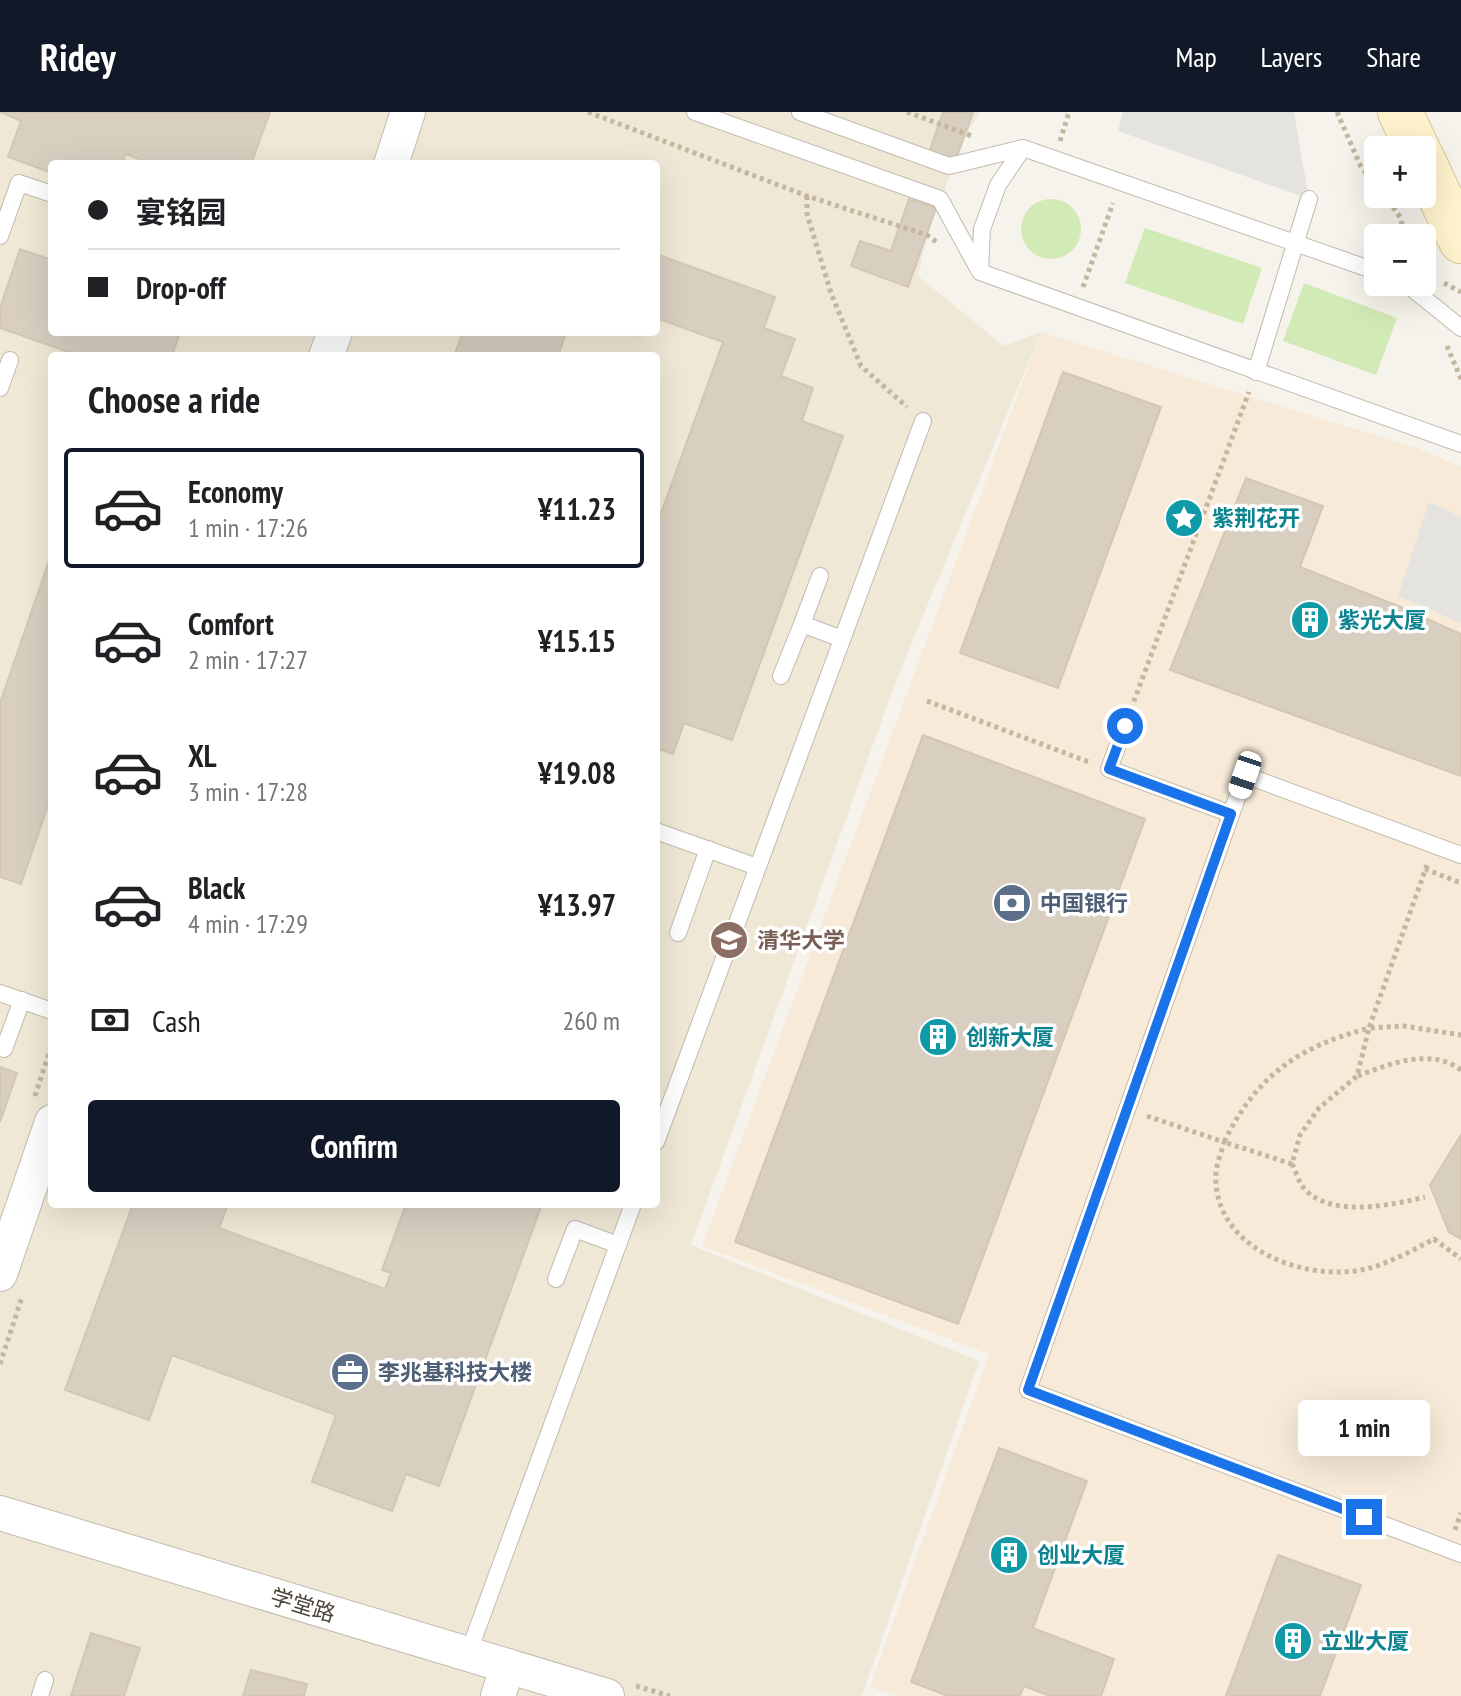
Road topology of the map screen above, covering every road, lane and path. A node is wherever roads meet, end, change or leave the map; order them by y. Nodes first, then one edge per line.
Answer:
1 (408, 112) edge
2 (588, 112) edge
3 (695, 112) edge
4 (800, 112) edge
5 (907, 112) edge
6 (1337, 112) edge
7 (1400, 112) edge
8 (1411, 136) edge
9 (1023, 148) junction
10 (392, 160) edge
11 (1364, 171) edge
12 (1121, 181) junction
13 (1436, 188) edge
14 (48, 193) edge
15 (807, 196) junction
16 (1309, 199) dead end
17 (0, 236) edge
18 (1461, 241) edge
19 (1294, 244) junction
20 (1364, 267) edge
21 (980, 272) junction
22 (1421, 296) edge
23 (1076, 307) junction
24 (1461, 328) edge
25 (6, 356) edge
26 (1256, 372) junction
27 (0, 388) edge
28 (923, 421) joint
29 (1461, 444) edge
30 (820, 576) dead end
31 (802, 624) junction
32 (842, 639) junction
33 (781, 676) dead end
34 (927, 701) dead end
35 (1125, 726) joint
36 (1109, 769) junction
37 (1231, 814) junction
38 (660, 832) edge
39 (1434, 845) junction
40 (708, 849) junction
41 (1461, 855) edge
42 (757, 867) junction
43 (1425, 869) junction
44 (1461, 883) edge
45 (678, 933) dead end
46 (0, 993) edge
47 (22, 1000) junction
48 (48, 1010) edge
49 (1369, 1028) junction
50 (1461, 1035) edge
51 (0, 1047) edge
52 (1461, 1070) edge
53 (1357, 1076) junction
54 (1127, 1109) junction
55 (660, 1131) edge
56 (48, 1134) edge
57 (1224, 1142) junction
58 (1292, 1164) junction
59 (1425, 1197) dead end
60 (632, 1208) edge
61 (618, 1245) junction
62 (1461, 1259) edge
63 (0, 1274) edge
64 (556, 1279) dead end
65 (0, 1513) edge
66 (1461, 1554) edge
67 (468, 1654) junction
68 (503, 1681) edge
69 (607, 1696) edge

1 - 10 street
2 - 15 path
3 - 21 lane
4 - 9 lane
5 - 9 path
6 - 11 path
7 - 8 street
9 - 12 lane
9 - 21 lane
12 - 19 lane
12 - 23 path
13 - 18 street
14 - 17 lane
15 - 21 path
15 - 28 path
16 - 19 lane
19 - 20 lane
19 - 26 lane
21 - 23 lane
22 - 24 lane
23 - 26 lane
25 - 27 lane
26 - 29 lane
26 - 35 path
28 - 32 lane
30 - 31 lane
31 - 32 lane
31 - 33 lane
32 - 42 lane
34 - 36 path
35 - 36 lane
36 - 37 lane
37 - 39 lane
37 - 54 lane
38 - 40 lane
39 - 41 lane
39 - 43 path
40 - 42 lane
40 - 45 lane
42 - 55 lane
43 - 44 path
43 - 49 path
46 - 47 lane
47 - 48 lane
47 - 51 lane
49 - 50 path
49 - 53 path
49 - 57 path
52 - 53 path
53 - 58 path
54 - 57 path
54 - 66 lane
56 - 63 street
57 - 58 path
57 - 62 path
58 - 59 path
60 - 61 lane
61 - 64 lane
61 - 67 lane
65 - 67 street, 学堂路
67 - 68 street, 学堂路
68 - 69 street, 学堂路

